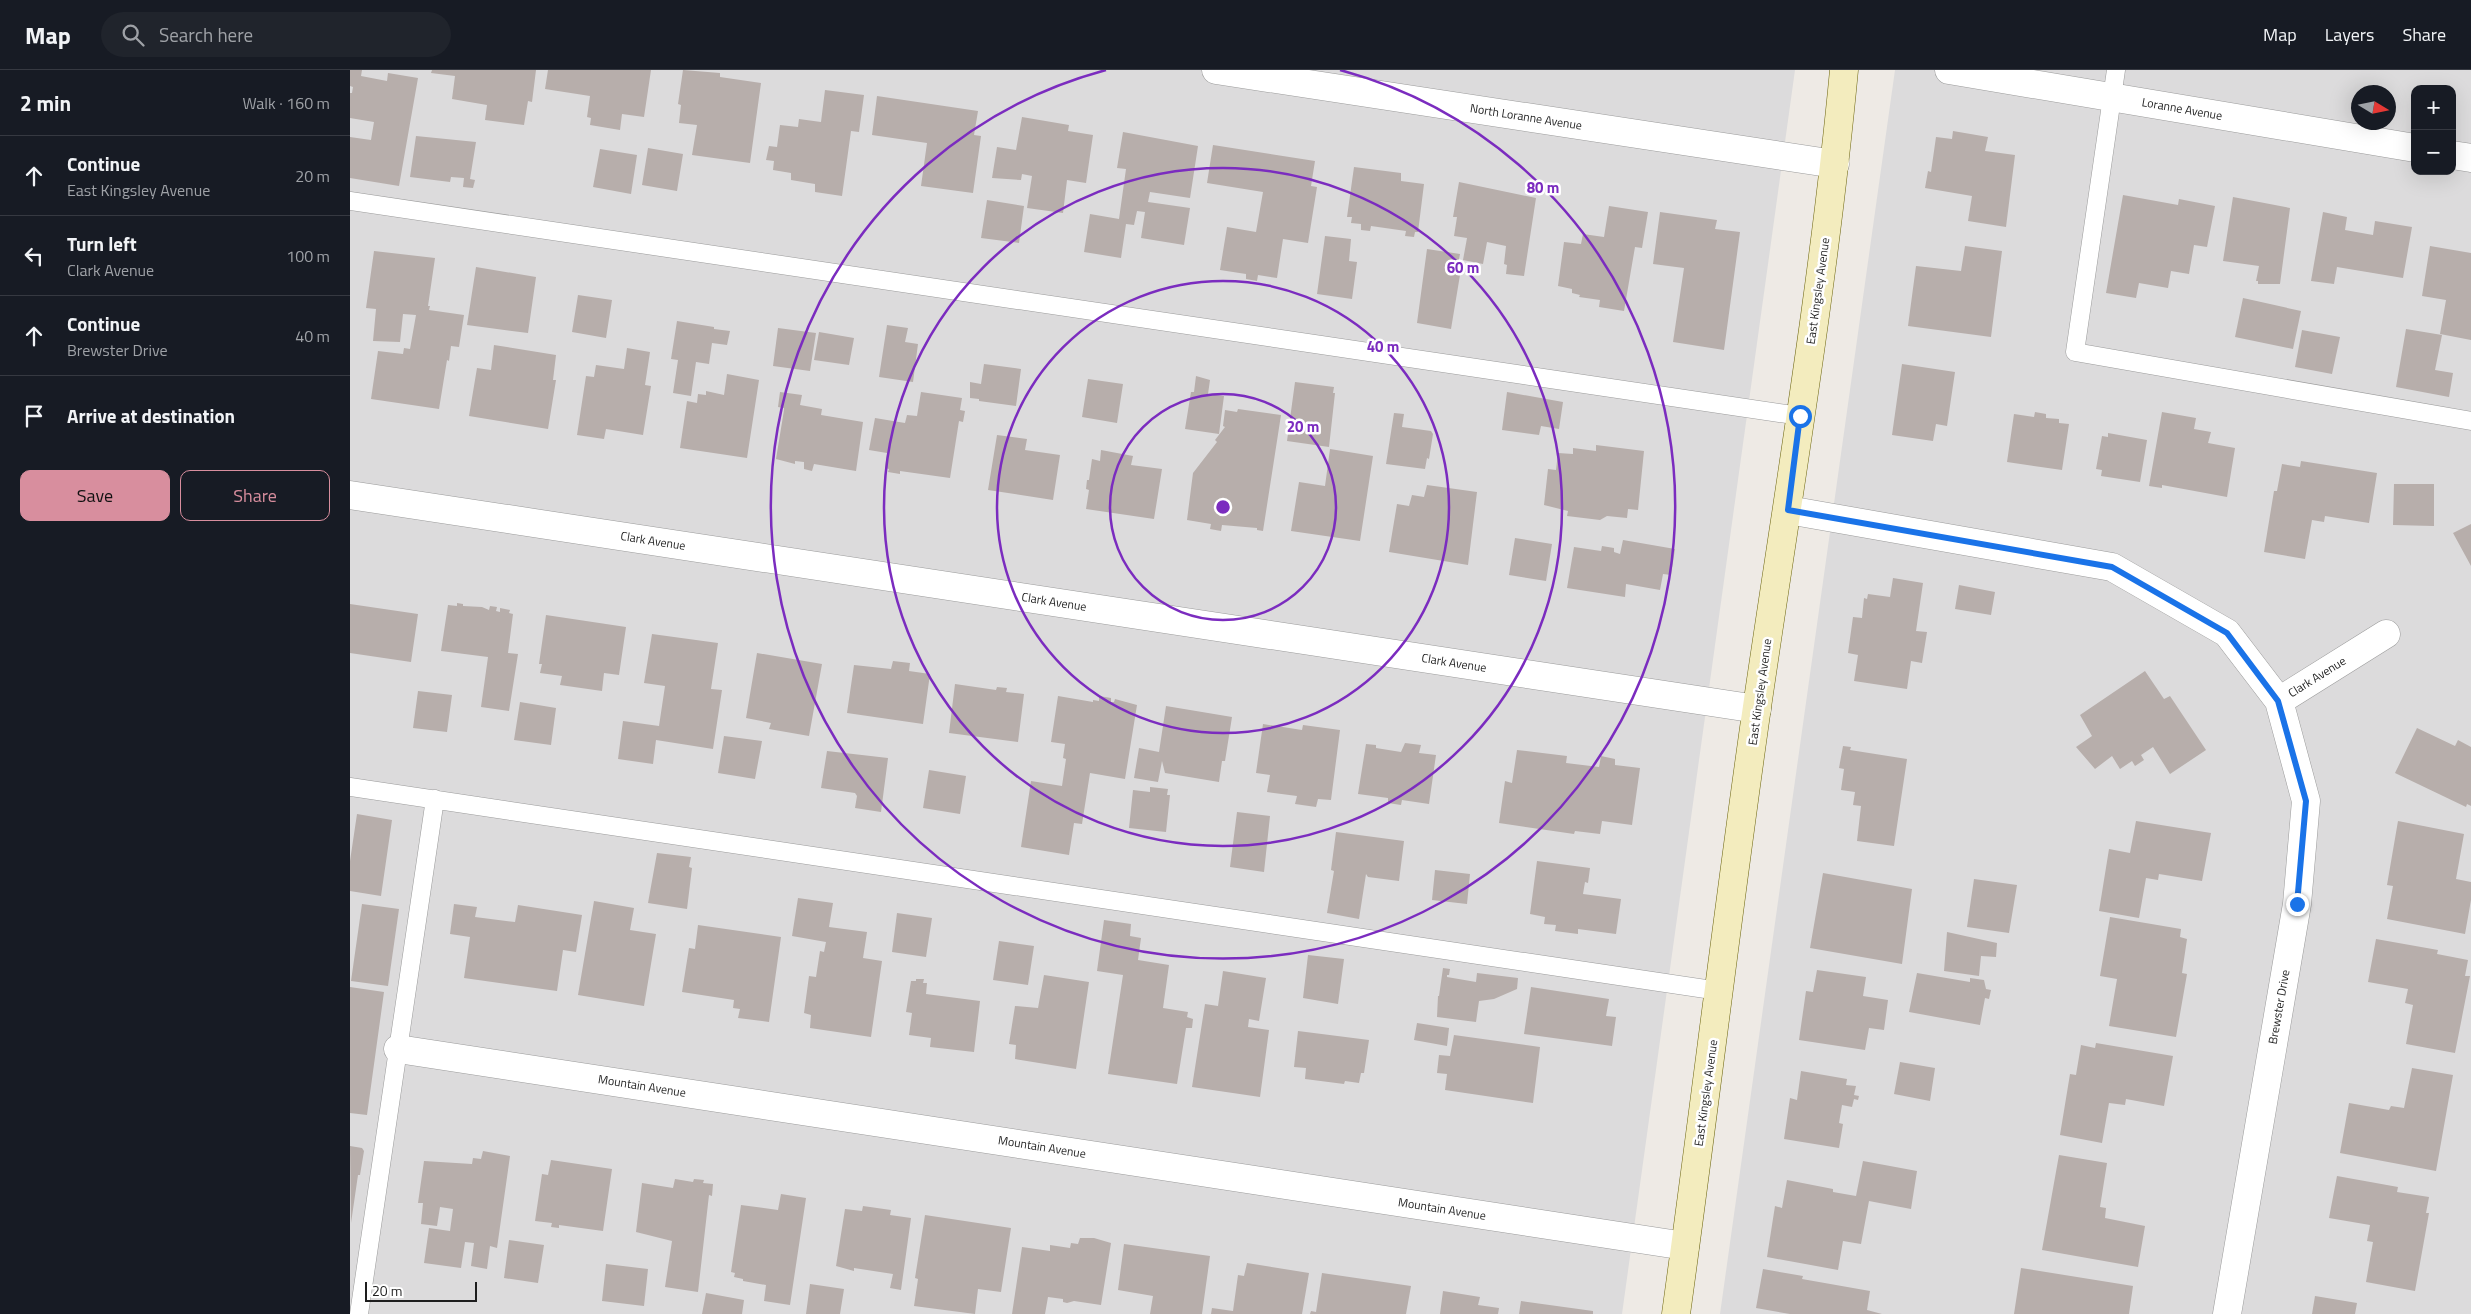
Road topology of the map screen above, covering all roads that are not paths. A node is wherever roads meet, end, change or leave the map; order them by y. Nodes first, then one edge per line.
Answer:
1 (1216, 70) edge
2 (1844, 70) edge
3 (1949, 70) edge
4 (2116, 70) edge
5 (2112, 98) junction
6 (2411, 147) edge
7 (2456, 156) edge
8 (2471, 158) edge
9 (1835, 164) junction
10 (350, 201) edge
11 (1800, 416) junction
12 (2471, 421) edge
13 (350, 495) edge
14 (1788, 510) junction
15 (2386, 634) dead end
16 (2278, 701) junction
17 (1757, 709) junction
18 (350, 787) edge
19 (435, 799) junction
20 (1720, 991) junction
21 (398, 1049) junction
22 (1685, 1246) junction
23 (359, 1314) edge
24 (1676, 1314) edge
25 (2227, 1314) edge

1 - 9 street, North Loranne Avenue
2 - 9 street, East Kingsley Avenue
3 - 5 street, Loranne Avenue
4 - 5 lane
5 - 6 street, Loranne Avenue
5 - 12 lane
7 - 8 street
9 - 11 street, East Kingsley Avenue
10 - 11 lane
11 - 14 street, East Kingsley Avenue
13 - 17 street, Clark Avenue
14 - 16 street, Clark Avenue
14 - 17 street, East Kingsley Avenue
15 - 16 street, Clark Avenue
16 - 25 street, Brewster Drive
17 - 20 street, East Kingsley Avenue
18 - 19 lane
19 - 20 lane
19 - 21 lane
20 - 22 street, East Kingsley Avenue
21 - 22 street, Mountain Avenue
21 - 23 lane
22 - 24 street, East Kingsley Avenue

